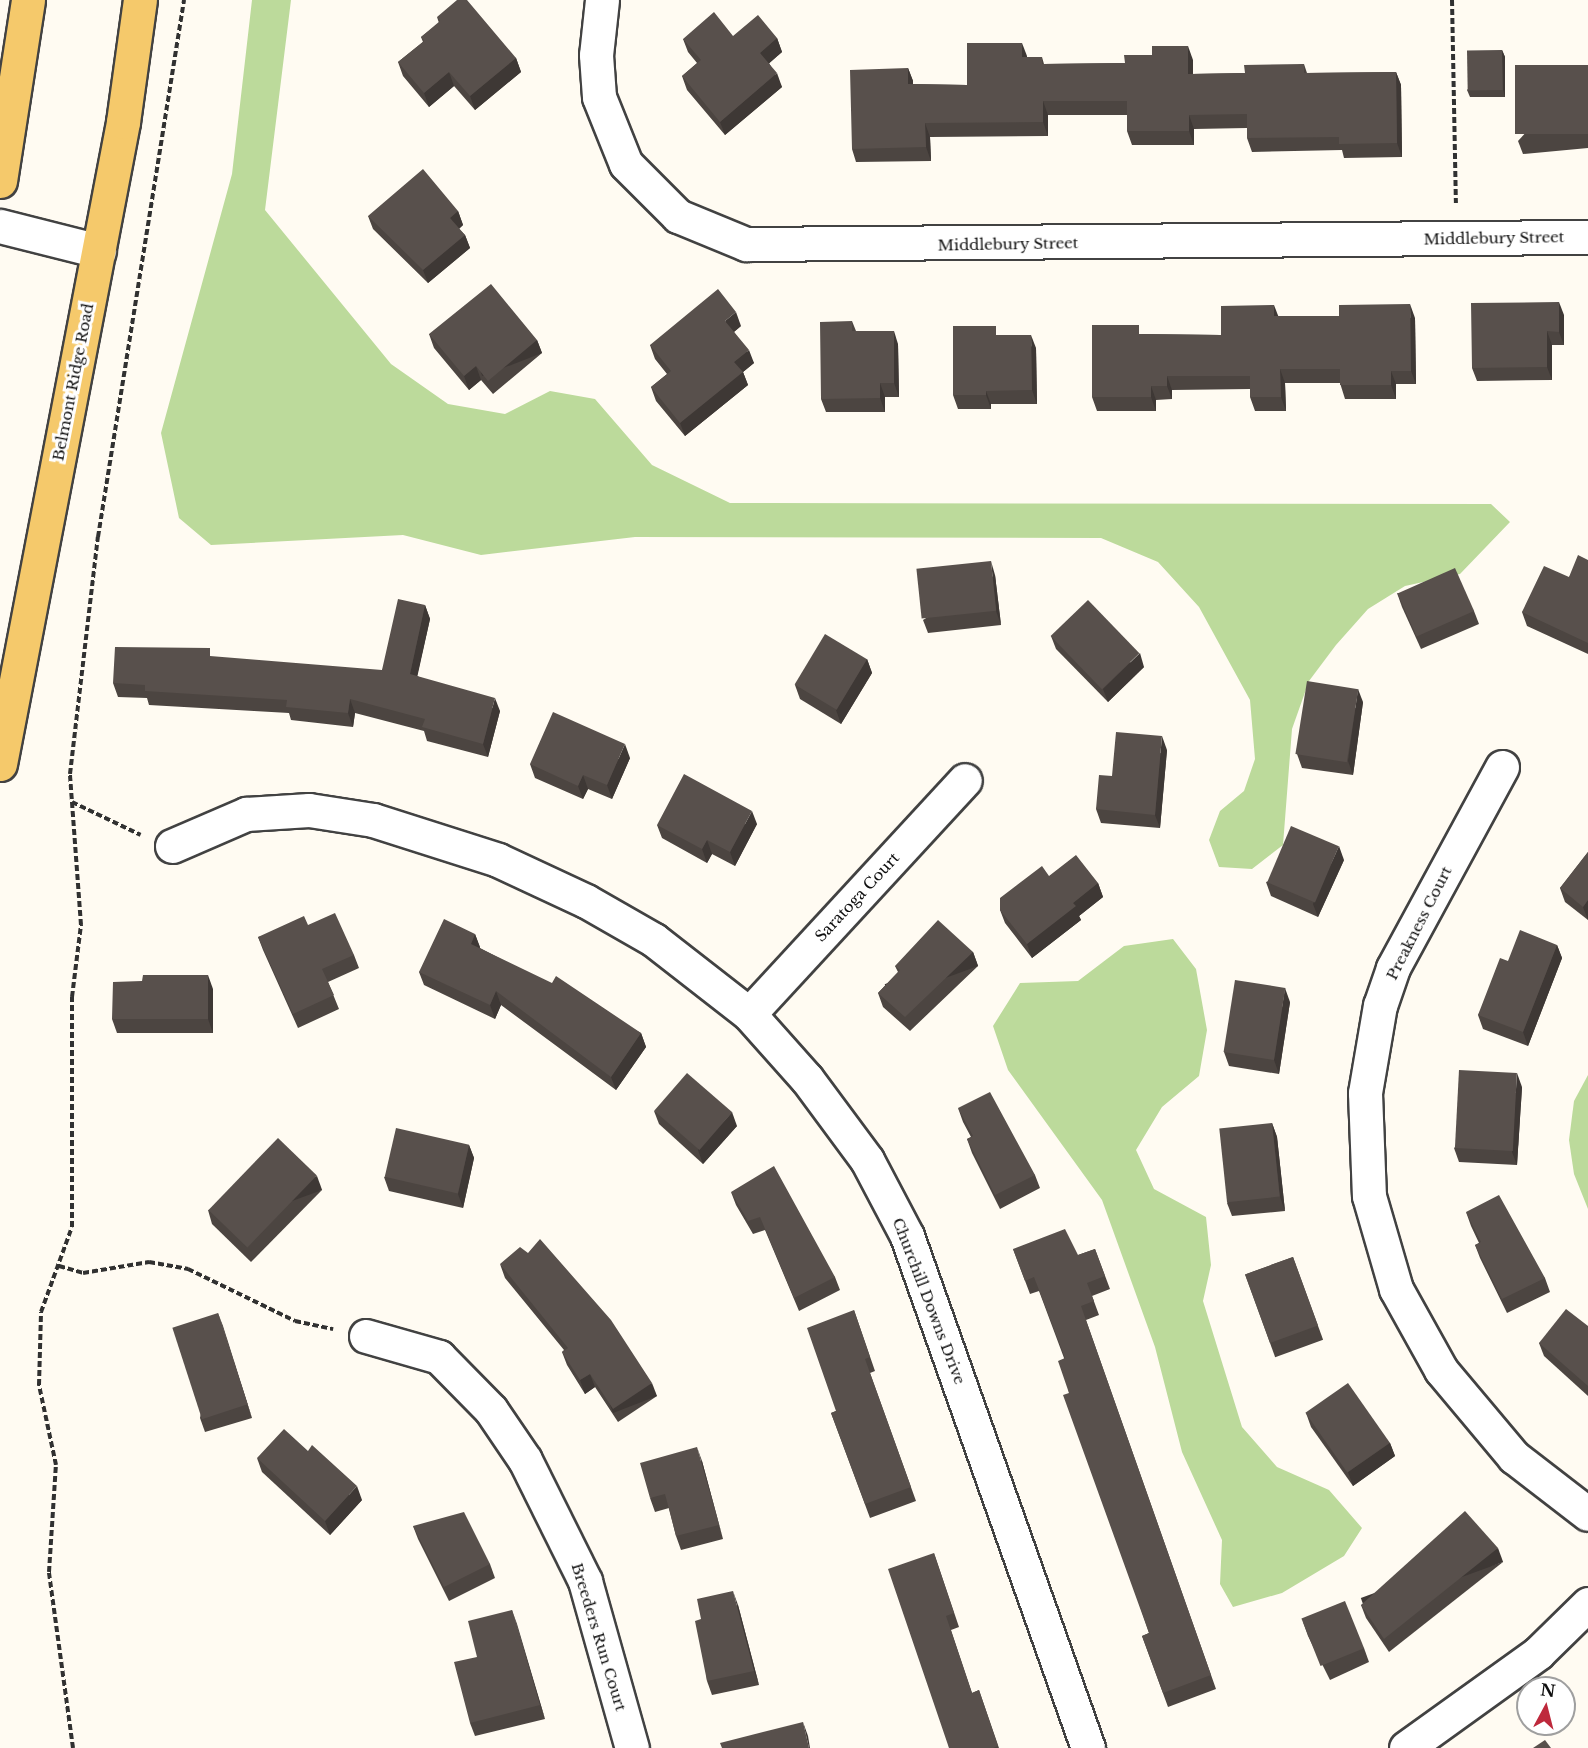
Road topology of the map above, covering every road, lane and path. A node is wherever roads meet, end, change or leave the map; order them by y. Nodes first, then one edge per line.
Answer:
1 (28, 0) edge
2 (140, 0) edge
3 (184, 0) edge
4 (602, 0) edge
5 (1452, 0) edge
6 (0, 181) edge
7 (0, 226) edge
8 (1588, 237) edge
9 (1457, 239) junction
10 (99, 251) junction
11 (0, 764) edge
12 (1502, 767) dead end
13 (965, 780) dead end
14 (72, 802) junction
15 (172, 846) joint
16 (749, 1014) junction
17 (59, 1266) junction
18 (366, 1336) joint
19 (1588, 1514) edge
20 (1588, 1604) edge
21 (73, 1748) edge
22 (632, 1748) edge
23 (1088, 1748) edge
24 (1406, 1748) edge

1 - 6 main road
2 - 10 main road, Belmont Ridge Road
3 - 14 path
4 - 9 street, Middlebury Street
5 - 9 path
7 - 10 street
8 - 9 street, Middlebury Street
10 - 11 main road, Belmont Ridge Road
12 - 19 street, Preakness Court
13 - 16 street, Saratoga Court
14 - 15 path
14 - 17 path
15 - 16 street, Churchill Downs Drive
16 - 23 street, Churchill Downs Drive
17 - 18 path
17 - 21 path
18 - 22 street, Breeders Run Court
20 - 24 street

